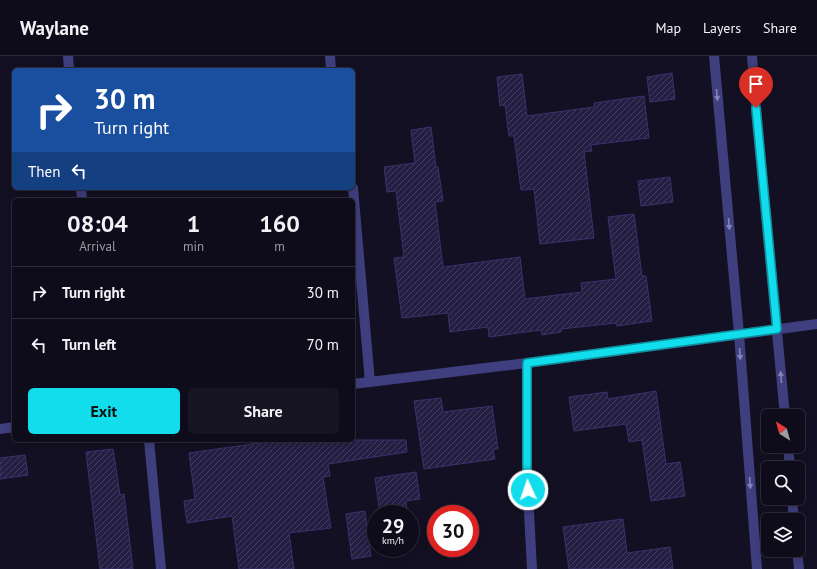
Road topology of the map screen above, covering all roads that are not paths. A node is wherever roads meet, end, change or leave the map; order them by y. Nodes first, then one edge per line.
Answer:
1 (68, 56) edge
2 (330, 56) edge
3 (714, 56) edge
4 (752, 56) edge
5 (69, 68) edge
6 (331, 68) edge
7 (355, 211) edge
8 (817, 324) edge
9 (777, 329) junction
10 (739, 334) junction
11 (527, 363) junction
12 (370, 382) junction
13 (355, 384) edge
14 (784, 409) edge
15 (12, 427) edge
16 (0, 429) edge
17 (149, 442) edge
18 (798, 557) edge
19 (161, 569) edge
20 (532, 569) edge
21 (757, 569) edge
22 (799, 569) edge

1 - 5 street
2 - 6 street
3 -> 10 street
4 - 9 street
7 - 12 street
8 - 9 street
9 - 10 street
14 -> 9 street
10 - 11 street
10 -> 21 street
11 - 12 street
11 - 20 street
12 - 13 street
15 - 16 street
17 - 19 street
18 - 22 street

